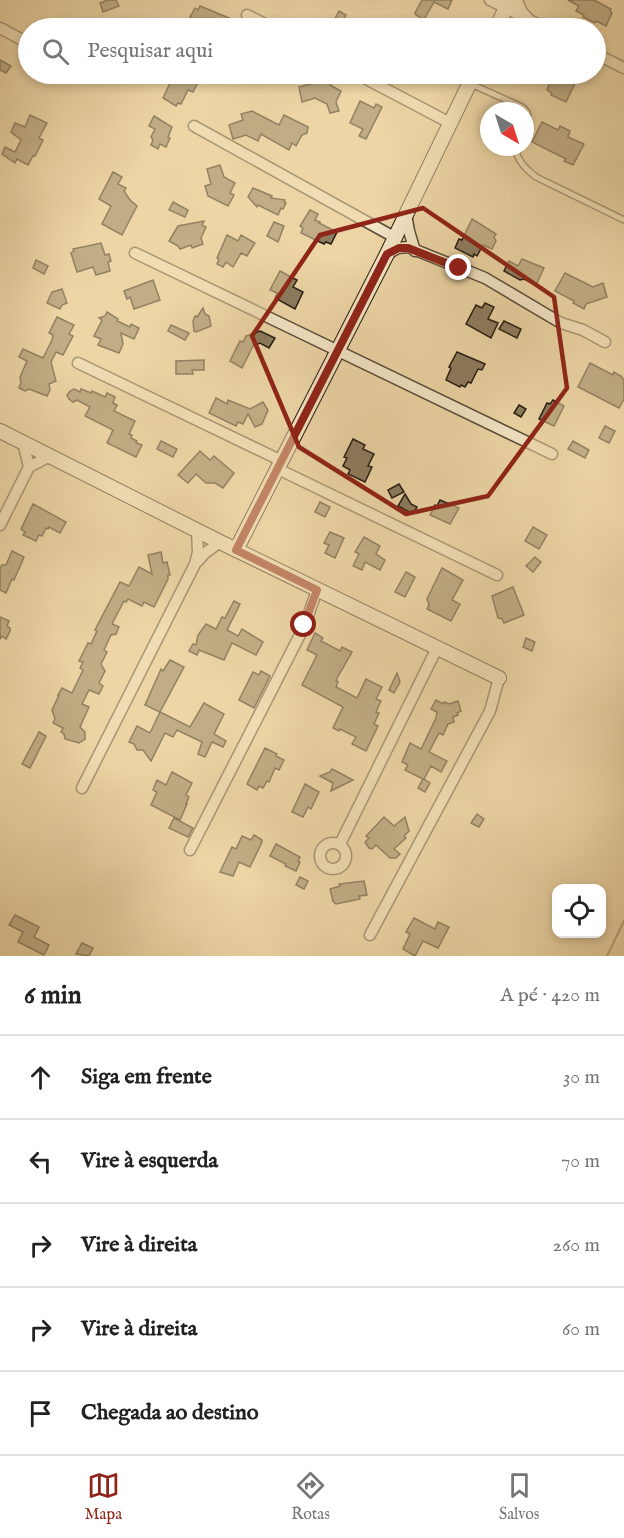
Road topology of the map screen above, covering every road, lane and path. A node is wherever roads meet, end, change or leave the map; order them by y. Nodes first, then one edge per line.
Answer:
1 (490, 0) edge
2 (511, 3) edge
3 (247, 15) dead end
4 (253, 18) edge
5 (502, 18) edge
6 (527, 18) edge
7 (0, 27) edge
8 (18, 37) edge
9 (606, 59) edge
10 (624, 68) edge
11 (376, 84) edge
12 (469, 84) edge
13 (482, 84) edge
14 (513, 102) edge
15 (450, 123) junction
16 (194, 126) dead end
17 (518, 156) edge
18 (406, 213) junction
19 (624, 220) edge
20 (394, 237) junction
21 (415, 251) junction
22 (135, 253) dead end
23 (387, 254) junction
24 (605, 342) dead end
25 (338, 350) junction
26 (78, 363) dead end
27 (0, 431) edge
28 (23, 442) junction
29 (552, 454) dead end
30 (50, 456) junction
31 (280, 465) junction
32 (29, 467) junction
33 (0, 525) edge
34 (197, 531) junction
35 (220, 542) junction
36 (236, 550) junction
37 (195, 564) junction
38 (497, 575) dead end
39 (317, 590) junction
40 (437, 648) junction
41 (499, 678) joint
42 (82, 788) dead end
43 (339, 844) dead end
44 (190, 850) dead end
45 (370, 935) dead end

1 - 2 street
2 - 5 street
2 - 6 street
3 - 4 street
7 - 8 street
9 - 10 street
11 - 15 street
12 - 15 street
13 - 14 lane
15 - 18 street
16 - 20 street
17 - 19 lane
18 - 20 street
18 - 21 street
20 - 23 street
21 - 23 street
21 - 24 street
22 - 25 street
23 - 25 street
25 - 29 street
25 - 31 street
26 - 31 street
27 - 28 street
28 - 30 street
28 - 32 street
30 - 32 street
30 - 34 street
31 - 36 street
31 - 38 street
32 - 33 street
34 - 35 street
34 - 37 street
35 - 36 street
35 - 37 street
36 - 39 street
37 - 42 street
39 - 40 street
39 - 44 street
40 - 41 street
40 - 43 street
41 - 45 street

